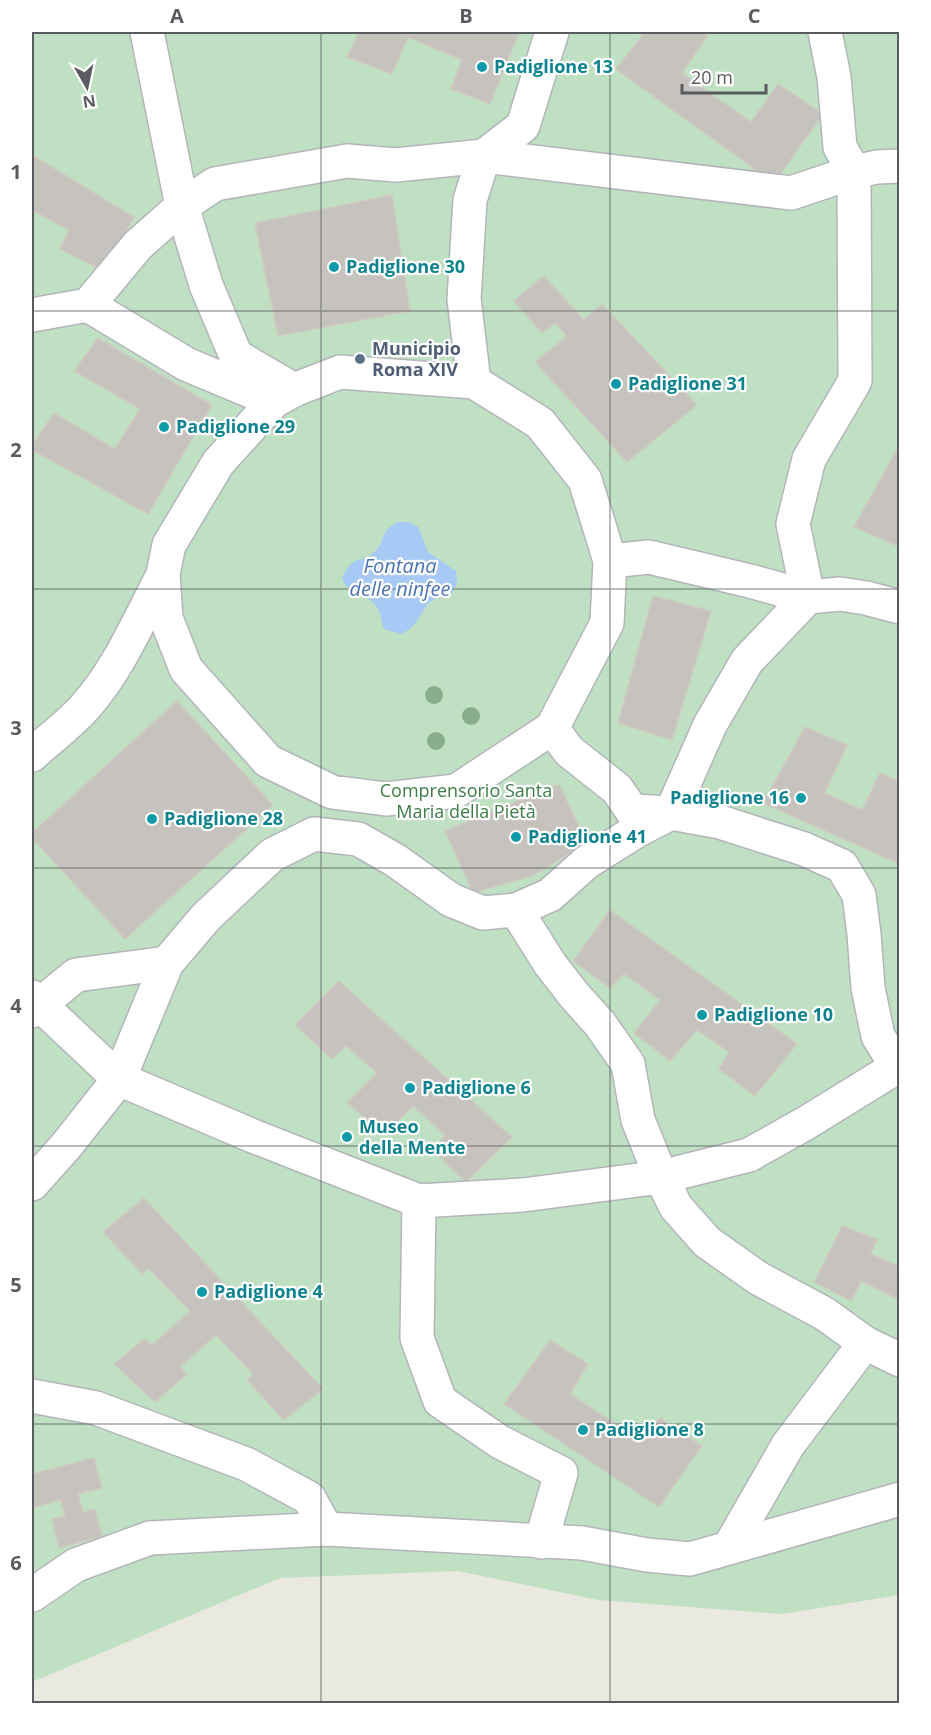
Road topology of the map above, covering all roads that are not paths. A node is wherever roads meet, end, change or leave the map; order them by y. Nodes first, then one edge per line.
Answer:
1 (147, 32) edge
2 (552, 32) edge
3 (825, 32) edge
4 (484, 156) junction
5 (900, 166) edge
6 (854, 172) junction
7 (182, 206) junction
8 (88, 305) junction
9 (32, 315) edge
10 (474, 382) junction
11 (284, 396) junction
12 (610, 561) junction
13 (164, 574) junction
14 (808, 597) junction
15 (900, 607) edge
16 (126, 646) junction
17 (186, 669) junction
18 (552, 728) junction
19 (32, 754) edge
20 (332, 792) junction
21 (671, 813) junction
22 (314, 834) junction
23 (516, 910) junction
24 (167, 963) junction
25 (34, 1004) edge
26 (899, 1067) edge
27 (118, 1079) junction
28 (661, 1177) junction
29 (32, 1184) edge
30 (419, 1201) junction
31 (865, 1343) junction
32 (900, 1360) edge
33 (32, 1396) edge
34 (900, 1499) edge
35 (326, 1529) junction
36 (541, 1542) junction
37 (730, 1546) junction
38 (32, 1595) edge

1 - 7 street
2 - 4 street
3 - 6 street
4 - 6 street
4 - 7 street
4 - 10 street
5 - 6 street
6 - 14 street
7 - 8 street
7 - 11 street
8 - 9 street
8 - 11 street
10 - 11 street
10 - 12 street
11 - 13 street
12 - 14 street
12 - 18 street
13 - 16 street
13 - 17 street
14 - 15 street
14 - 21 street
16 - 17 street
16 - 19 street
17 - 20 street
18 - 20 street
18 - 21 street
20 - 22 street
21 - 23 street
21 - 26 street
22 - 23 street
22 - 24 street
23 - 28 street
24 - 25 street
24 - 27 street
25 - 27 street
26 - 28 street
27 - 29 street
27 - 30 street
28 - 30 street
28 - 31 street
30 - 36 street
31 - 32 street
31 - 37 street
33 - 35 street
34 - 37 street
35 - 36 street
35 - 38 street
36 - 37 street

